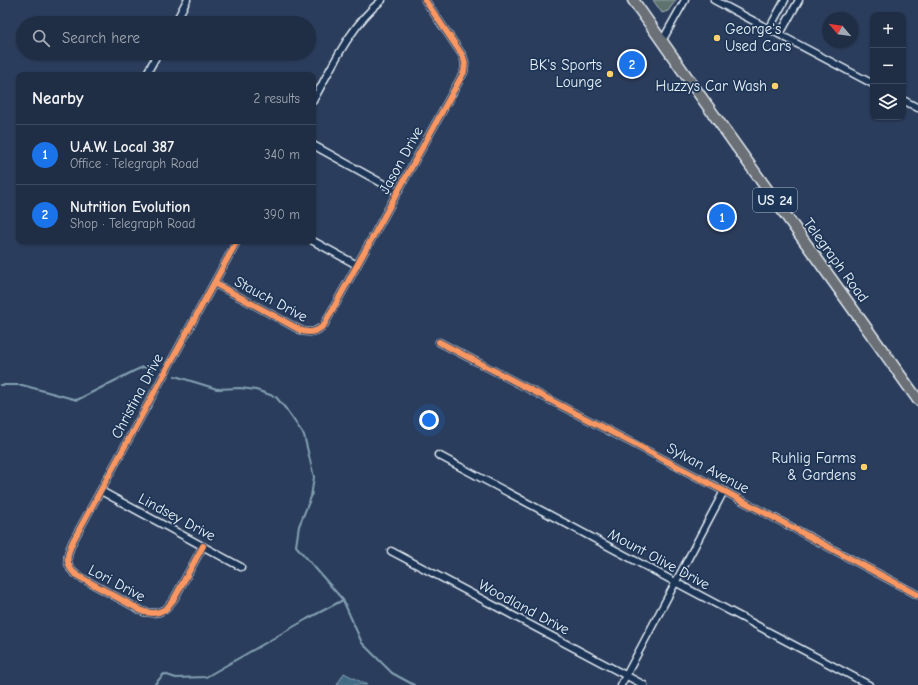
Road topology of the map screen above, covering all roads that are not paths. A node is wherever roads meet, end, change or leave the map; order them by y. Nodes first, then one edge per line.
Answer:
1 (187, 0) edge
2 (382, 0) edge
3 (425, 0) edge
4 (633, 0) edge
5 (685, 0) edge
6 (714, 0) edge
7 (785, 0) edge
8 (799, 0) edge
9 (178, 16) edge
10 (769, 29) junction
11 (780, 34) junction
12 (662, 41) junction
13 (154, 60) edge
14 (148, 72) edge
15 (870, 82) edge
16 (316, 95) edge
17 (906, 102) edge
18 (918, 108) edge
19 (316, 147) edge
20 (398, 192) junction
21 (316, 243) edge
22 (235, 244) edge
23 (357, 265) junction
24 (214, 283) junction
25 (316, 331) joint
26 (440, 342) dead end
27 (918, 400) edge
28 (438, 455) dead end
29 (101, 491) junction
30 (724, 491) junction
31 (203, 546) junction
32 (391, 551) dead end
33 (68, 566) joint
34 (241, 567) dead end
35 (675, 582) junction
36 (918, 595) edge
37 (626, 676) junction
38 (621, 685) edge
39 (644, 685) edge
40 (869, 685) edge

1 - 9 street
2 - 16 street
3 - 20 street, Jason Drive
4 - 12 main road, Telegraph Road / US 24
5 - 12 street
6 - 10 street
7 - 10 street
8 - 11 street
10 - 11 street
11 - 15 street
12 - 27 main road, Telegraph Road / US 24
13 - 14 street
17 - 18 street
19 - 20 street
20 - 23 street, Jason Drive
21 - 23 street
22 - 24 street, Christina Drive
23 - 25 street, Jason Drive
24 - 25 street, Stauch Drive
24 - 29 street, Christina Drive
26 - 30 street, Sylvan Avenue
28 - 35 street, Mount Olive Drive
29 - 31 street, Lindsey Drive
29 - 33 street, Christina Drive
30 - 35 street
30 - 36 street, Sylvan Avenue
31 - 33 street, Lori Drive
31 - 34 street, Lindsey Drive
32 - 37 street, Woodland Drive
35 - 37 street
35 - 40 street, Mount Olive Drive
37 - 38 street
37 - 39 street, Woodland Drive

